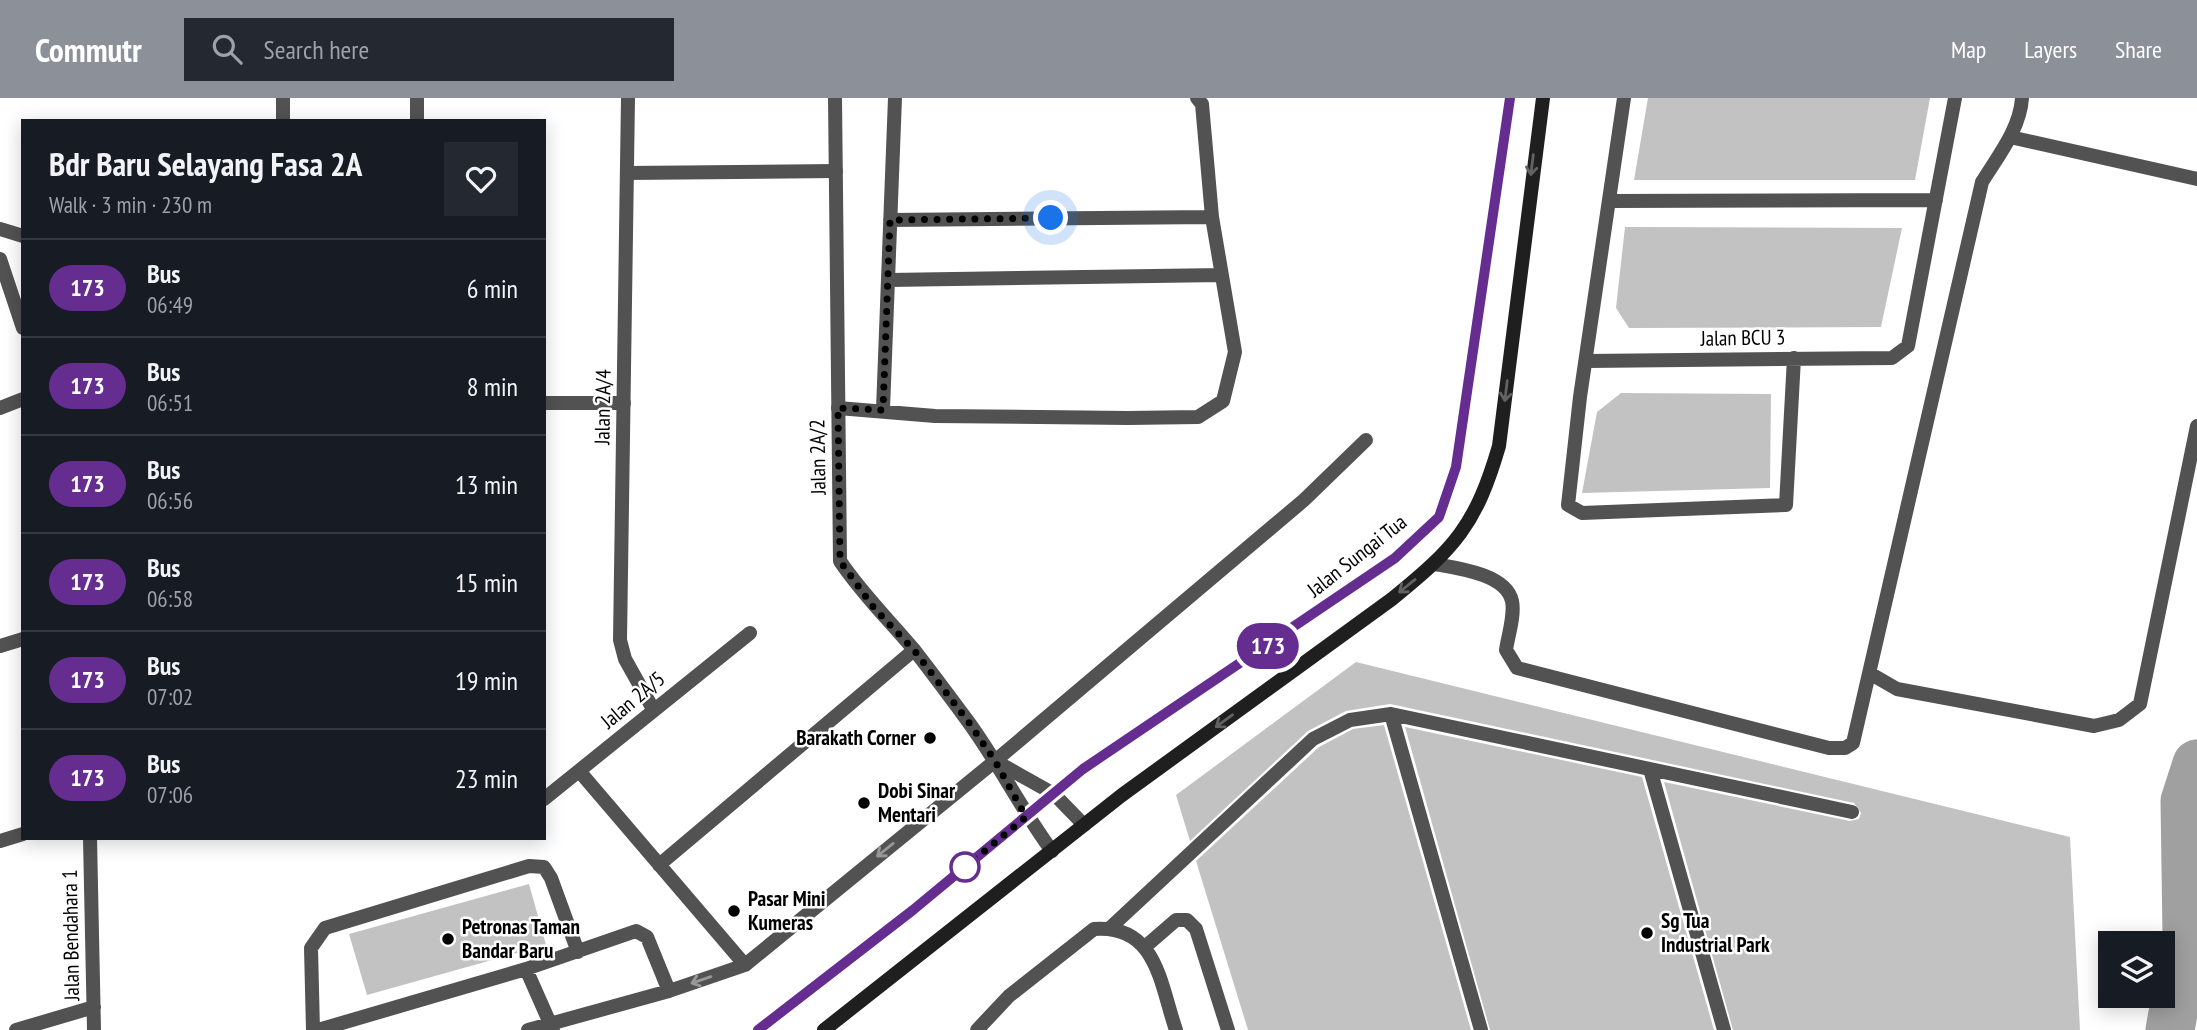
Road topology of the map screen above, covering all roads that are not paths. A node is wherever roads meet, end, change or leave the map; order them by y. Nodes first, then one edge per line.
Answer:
1 (283, 98) edge
2 (417, 98) edge
3 (628, 98) edge
4 (835, 98) edge
5 (895, 98) edge
6 (1197, 98) edge
7 (1510, 98) edge
8 (1543, 98) edge
9 (1624, 98) edge
10 (1955, 98) edge
11 (2022, 98) edge
12 (283, 119) edge
13 (417, 119) edge
14 (2010, 138) junction
15 (836, 171) junction
16 (627, 173) junction
17 (2197, 179) edge
18 (1936, 200) junction
19 (1609, 201) junction
20 (1212, 217) junction
21 (890, 220) junction
22 (0, 229) edge
23 (21, 235) edge
24 (0, 259) edge
25 (1222, 275) junction
26 (889, 280) junction
27 (21, 322) edge
28 (1794, 358) junction
29 (1587, 361) junction
30 (21, 399) edge
31 (624, 403) junction
32 (546, 404) edge
33 (0, 408) edge
34 (838, 408) junction
35 (883, 410) junction
36 (2197, 426) edge
37 (1366, 439) dead end
38 (1435, 564) junction
39 (750, 633) dead end
40 (21, 640) edge
41 (0, 646) edge
42 (914, 650) junction
43 (1871, 674) junction
44 (653, 709) junction
45 (1391, 714) junction
46 (995, 761) junction
47 (1650, 769) junction
48 (580, 772) junction
49 (1054, 794) junction
50 (546, 798) edge
51 (1852, 812) dead end
52 (1026, 817) junction
53 (1084, 825) junction
54 (21, 835) edge
55 (90, 840) edge
56 (0, 841) edge
57 (1052, 851) junction
58 (659, 864) junction
59 (1111, 927) junction
60 (1146, 946) junction
61 (578, 952) junction
62 (745, 965) junction
63 (526, 969) junction
64 (669, 991) junction
65 (94, 1007) junction
66 (551, 1027) edge
67 (16, 1030) edge
68 (94, 1030) edge
69 (316, 1030) edge
70 (528, 1030) edge
71 (758, 1030) edge
72 (824, 1030) edge
73 (977, 1030) edge
74 (1176, 1030) edge
75 (1228, 1030) edge
76 (1481, 1030) edge
77 (1724, 1030) edge

1 - 12 street
2 - 13 street
3 - 16 street, Jalan 2A/4
4 - 15 street, Jalan 2A/2
5 - 21 street
6 - 20 street
7 - 49 main road, Jalan Sungai Tua
8 -> 38 main road
9 - 19 street
10 - 18 street, Jalan BCU 3
11 - 14 street
14 - 17 street
14 - 43 street
15 - 16 street
15 - 34 street, Jalan 2A/2
16 - 31 street, Jalan 2A/4
18 - 19 street
18 - 28 street, Jalan BCU 3
19 - 29 street
20 - 21 street
20 - 25 street
21 - 26 street
22 - 23 street
24 - 27 street
25 - 26 street
25 - 35 street
26 - 35 street
28 - 29 street, Jalan BCU 3
28 - 29 street
30 - 33 street
31 - 32 street
31 - 44 street, Jalan 2A/4
34 - 35 street
34 - 42 street, Jalan 2A/2
36 - 43 street
37 - 46 street
38 - 43 street
38 -> 53 main road
39 - 44 street, Jalan 2A/5
40 - 41 street
42 - 46 street, Jalan 2A/2
42 - 58 street
44 - 48 street, Jalan 2A/5
45 - 47 street
45 - 59 street
45 - 76 street
46 - 49 street, Jalan 2A/2
46 - 52 street, Jalan 2A/2
46 -> 62 street
47 - 51 street
47 - 77 street
48 - 50 street, Jalan 2A/5
48 - 58 street
49 - 52 main road, Jalan Sungai Tua
49 - 53 street, Jalan 2A/2
52 - 57 street, Jalan 2A/2
52 - 71 main road, Jalan Sungai Tua
53 - 57 main road
54 - 56 street
55 - 65 street, Jalan Bendahara 1
57 - 72 main road
58 - 62 street
59 - 60 street
59 - 73 street
60 - 74 street
60 - 75 street
61 - 63 street
61 - 64 street
61 - 69 street
62 -> 64 street
63 - 66 street
63 - 69 street
64 - 66 street
65 - 67 street
65 - 68 street, Jalan Bendahara 1
66 - 70 street

